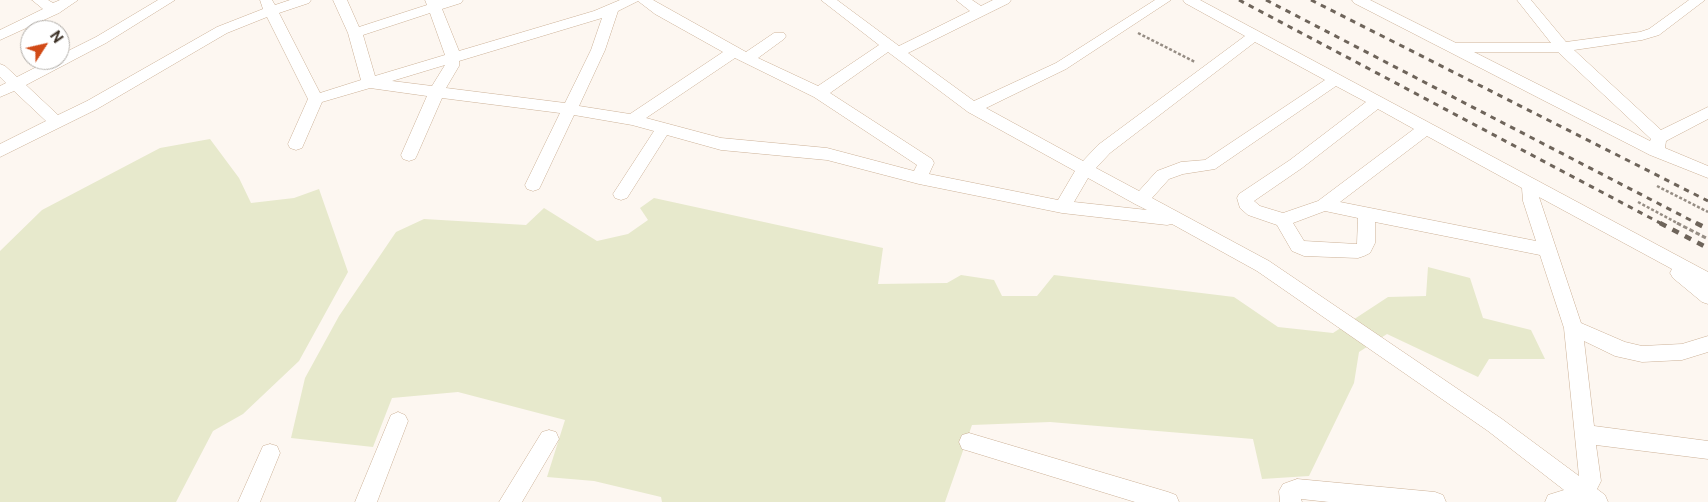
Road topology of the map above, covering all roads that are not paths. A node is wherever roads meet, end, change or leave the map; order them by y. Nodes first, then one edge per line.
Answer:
1 (39, 0) edge
2 (71, 0) edge
3 (168, 0) edge
4 (304, 0) edge
5 (340, 0) edge
6 (456, 0) edge
7 (632, 0) edge
8 (644, 0) edge
9 (828, 0) edge
10 (963, 0) edge
11 (1004, 0) edge
12 (1164, 0) edge
13 (1190, 0) edge
14 (1359, 0) edge
15 (1524, 0) edge
16 (1698, 0) edge
17 (434, 3) edge
18 (269, 5) edge
19 (612, 9) junction
20 (54, 10) junction
21 (979, 11) junction
22 (355, 32) junction
23 (1256, 34) junction
24 (0, 36) edge
25 (779, 36) dead end
26 (1562, 47) junction
27 (1452, 48) junction
28 (894, 49) junction
29 (741, 55) junction
30 (453, 58) junction
31 (0, 69) edge
32 (1336, 79) junction
33 (369, 83) junction
34 (15, 84) junction
35 (438, 91) junction
36 (0, 92) edge
37 (819, 93) junction
38 (316, 99) junction
39 (1377, 102) junction
40 (973, 108) junction
41 (568, 109) junction
42 (1702, 115) edge
43 (632, 120) junction
44 (57, 123) junction
45 (1426, 128) junction
46 (663, 129) junction
47 (1708, 129) edge
48 (296, 144) dead end
49 (1657, 145) junction
50 (0, 151) edge
51 (410, 155) dead end
52 (1085, 169) junction
53 (1708, 172) edge
54 (919, 178) junction
55 (533, 184) dead end
56 (1530, 185) junction
57 (621, 194) dead end
58 (1141, 200) junction
59 (1324, 205) junction
60 (1062, 207) junction
61 (1366, 214) junction
62 (1176, 220) junction
63 (1283, 220) junction
64 (1547, 250) junction
65 (1652, 250) junction
66 (1708, 280) edge
67 (1708, 297) edge
68 (1573, 328) junction
69 (1708, 344) edge
70 (398, 421) dead end
71 (1584, 434) junction
72 (549, 438) dead end
73 (969, 442) dead end
74 (1708, 450) edge
75 (270, 453) dead end
76 (1591, 498) edge
77 (249, 502) edge
78 (366, 502) edge
79 (510, 502) edge
80 (1168, 502) edge
81 (1291, 502) edge
82 (1435, 502) edge
83 (1556, 502) edge

1 - 20 street
2 - 20 street
3 - 34 street
4 - 18 street
5 - 22 street
6 - 17 street
7 - 19 street
8 - 29 street
9 - 28 street
10 - 21 street
11 - 21 street
12 - 40 street
13 - 23 street
14 - 27 street
15 - 26 street
16 - 26 street
17 - 22 street
17 - 30 street
18 - 38 street
18 - 44 street
19 - 30 street
19 - 41 street
20 - 24 street
21 - 28 street
22 - 33 street
23 - 32 street
23 - 52 street
25 - 29 street
26 - 27 street
26 - 49 street
27 - 49 street
28 - 37 street
28 - 40 street
29 - 37 street
29 - 43 street
30 - 33 street
30 - 35 street
31 - 34 street
32 - 39 street
32 - 58 street
33 - 35 street
33 - 38 street
34 - 36 street
34 - 44 street
35 - 41 street
35 - 51 street
37 - 54 street
38 - 48 street
39 - 45 street
39 - 63 street
40 - 52 street
41 - 43 street
41 - 55 street
42 - 47 street
42 - 49 street
43 - 46 street
44 - 50 street
45 - 56 street
45 - 59 street
46 - 54 street
46 - 57 street
49 - 53 street
52 - 58 street
52 - 60 street
54 - 60 street
56 - 64 street
56 - 65 street
58 - 62 street
59 - 61 street
59 - 63 street
60 - 62 street
61 - 63 street
61 - 64 street
62 - 76 street
64 - 68 street
65 - 66 street
65 - 67 street
68 - 69 street
68 - 71 street
70 - 78 street
71 - 74 street
71 - 76 street
72 - 79 street
73 - 80 street
75 - 77 street
76 - 83 street
81 - 82 street

